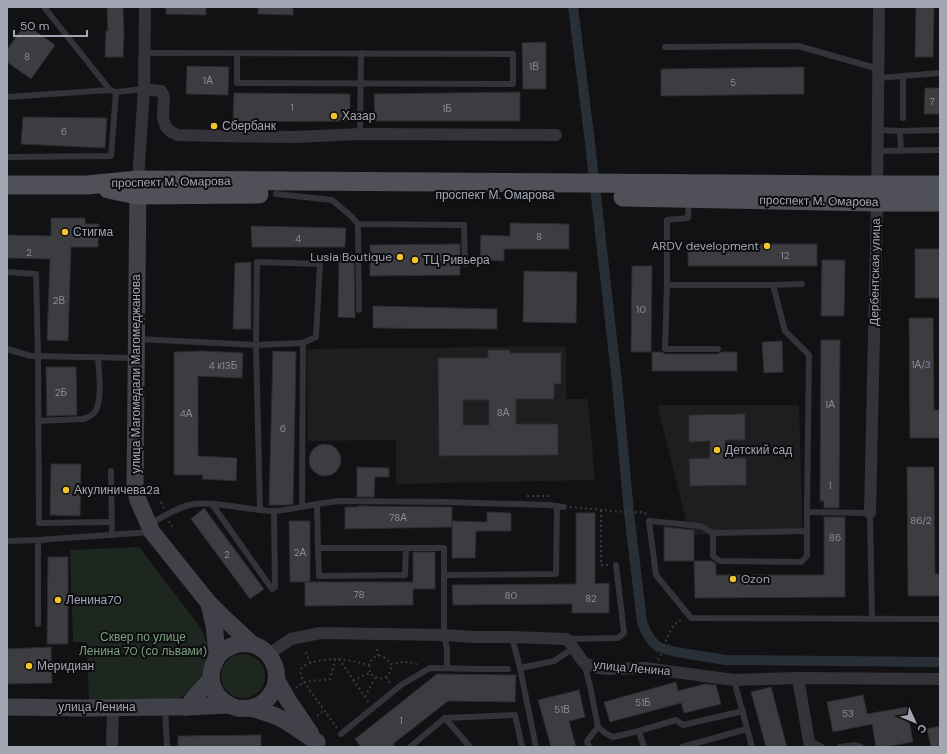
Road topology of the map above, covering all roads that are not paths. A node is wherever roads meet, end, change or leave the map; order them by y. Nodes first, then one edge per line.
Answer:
1 (44, 7) edge
2 (145, 7) edge
3 (879, 7) edge
4 (665, 47) dead end
5 (145, 53) junction
6 (237, 53) junction
7 (361, 53) junction
8 (879, 73) junction
9 (940, 73) edge
10 (903, 76) junction
11 (360, 84) junction
12 (144, 89) junction
13 (113, 91) junction
14 (7, 97) edge
15 (903, 118) dead end
16 (878, 130) junction
17 (940, 130) edge
18 (900, 131) junction
19 (360, 134) junction
20 (556, 135) dead end
21 (901, 150) junction
22 (940, 150) edge
23 (878, 151) junction
24 (7, 157) edge
25 (7, 185) edge
26 (940, 185) edge
27 (137, 188) junction
28 (575, 189) junction
29 (603, 190) junction
30 (877, 193) junction
31 (276, 194) junction
32 (689, 198) junction
33 (940, 202) edge
34 (358, 224) junction
35 (464, 264) dead end
36 (7, 272) edge
37 (802, 284) dead end
38 (667, 285) junction
39 (773, 285) junction
40 (359, 310) dead end
41 (136, 338) junction
42 (303, 343) junction
43 (256, 345) junction
44 (7, 349) edge
45 (718, 350) dead end
46 (38, 356) junction
47 (98, 357) junction
48 (136, 358) junction
49 (38, 421) junction
50 (111, 471) dead end
51 (212, 504) junction
52 (317, 504) junction
53 (557, 506) junction
54 (302, 507) junction
55 (564, 507) road end
56 (260, 510) junction
57 (274, 511) junction
58 (807, 512) junction
59 (870, 514) junction
60 (111, 522) junction
61 (150, 528) junction
62 (807, 531) junction
63 (713, 533) junction
64 (112, 535) junction
65 (38, 540) junction
66 (7, 541) edge
67 (318, 548) junction
68 (406, 548) junction
69 (616, 565) road end
70 (444, 575) junction
71 (208, 602) junction
72 (872, 619) junction
73 (940, 619) edge
74 (38, 624) dead end
75 (444, 636) junction
76 (512, 637) junction
77 (252, 644) junction
78 (570, 644) junction
79 (269, 654) junction
80 (216, 659) junction
81 (584, 663) junction
82 (448, 668) junction
83 (520, 668) junction
84 (508, 669) dead end
85 (798, 678) junction
86 (211, 679) junction
87 (276, 679) junction
88 (940, 679) edge
89 (734, 680) junction
90 (228, 705) junction
91 (165, 706) junction
92 (7, 707) edge
93 (187, 707) junction
94 (113, 708) junction
95 (250, 708) junction
96 (743, 711) junction
97 (445, 718) junction
98 (598, 727) junction
99 (747, 729) junction
100 (639, 731) junction
101 (341, 734) road end
102 (809, 744) edge
103 (319, 745) edge
104 (466, 746) edge
105 (112, 747) edge
106 (167, 747) edge
107 (410, 747) edge
108 (522, 747) edge
109 (536, 747) edge
110 (588, 747) edge
111 (644, 747) edge
112 (682, 747) edge
113 (752, 747) edge
114 (822, 747) edge
115 (840, 747) edge
116 (861, 747) edge

1 - 13 lane
2 - 5 street
3 - 8 street, Дербентская улица
4 - 8 lane
5 - 6 lane
5 - 12 street
6 - 7 lane
6 - 11 lane
7 - 11 lane
7 - 11 lane
8 - 10 lane
8 - 16 street, Дербентская улица
9 - 10 lane
10 - 15 lane
11 - 19 lane
12 - 13 lane
12 - 19 street
12 - 27 street
13 - 14 lane
13 - 24 lane
16 - 18 lane
16 - 23 street, Дербентская улица
17 - 18 lane
18 - 21 lane
19 - 20 street
21 - 22 lane
21 - 23 lane
23 - 30 street, Дербентская улица
25 - 27 main road, проспект М. Омарова
26 - 30 main road, проспект М. Омарова
27 - 28 main road, проспект М. Омарова
27 - 31 main road, проспект М. Омарова
27 - 41 main road, улица Магомедали Магомеджанова
28 - 29 main road, проспект М. Омарова
28 - 31 main road, проспект М. Омарова
29 - 30 main road, проспект М. Омарова
29 - 32 main road, проспект М. Омарова
30 - 32 main road, проспект М. Омарова
30 - 33 main road, проспект М. Омарова
30 - 59 street, Дербентская улица
31 - 34 lane
32 - 38 lane
34 - 35 lane
34 - 40 lane
36 - 46 lane
37 - 39 lane
38 - 39 lane
38 - 45 lane
39 - 58 lane
41 - 43 lane
41 - 48 main road, улица Магомедали Магомеджанова
42 - 43 lane
42 - 43 lane
42 - 54 lane
43 - 56 lane
44 - 46 lane
46 - 47 lane
46 - 49 lane
47 - 48 lane
47 - 49 lane
48 - 61 main road, улица Магомедали Магомеджанова
49 - 60 lane
50 - 60 lane
51 - 56 lane
51 - 57 lane
51 - 61 lane
52 - 53 lane
52 - 54 lane
52 - 67 lane
53 - 55 lane
53 - 70 lane
54 - 57 lane
56 - 57 lane
58 - 59 lane
58 - 62 lane
59 - 72 lane
60 - 64 lane
61 - 64 lane
61 - 71 main road, улица Магомедали Магомеджанова
62 - 63 lane
62 - 63 lane
63 - 72 lane
64 - 65 lane
65 - 66 lane
65 - 74 lane
67 - 68 lane
67 - 68 lane
68 - 70 lane
69 - 78 lane
70 - 75 lane
71 - 77 main road, улица Магомедали Магомеджанова
71 - 80 main road, улица Магомедали Магомеджанова
72 - 73 lane
75 - 76 street
75 - 79 street
75 - 82 lane
76 - 78 street
76 - 83 lane
77 - 79 main road
77 - 80 main road
78 - 81 street, улица Ленина
78 - 83 lane
79 - 87 main road
80 - 86 main road
81 - 89 street, улица Ленина
81 - 98 lane
82 - 84 lane
82 - 101 lane
83 - 109 lane
85 - 88 street, улица Ленина
85 - 89 street, улица Ленина
85 - 102 street
86 - 90 main road
86 - 93 main road
87 - 95 main road
87 - 103 main road
89 - 96 lane
90 - 93 main road, улица Ленина
90 - 95 main road
91 - 93 main road, улица Ленина
91 - 94 main road, улица Ленина
91 - 106 lane
92 - 94 main road, улица Ленина
94 - 105 street
95 - 103 main road
96 - 99 lane
96 - 100 lane
97 - 104 lane
97 - 107 lane
97 - 108 lane
98 - 100 lane
98 - 110 lane
99 - 112 lane
99 - 113 lane
100 - 111 lane
102 - 114 lane
115 - 116 lane

